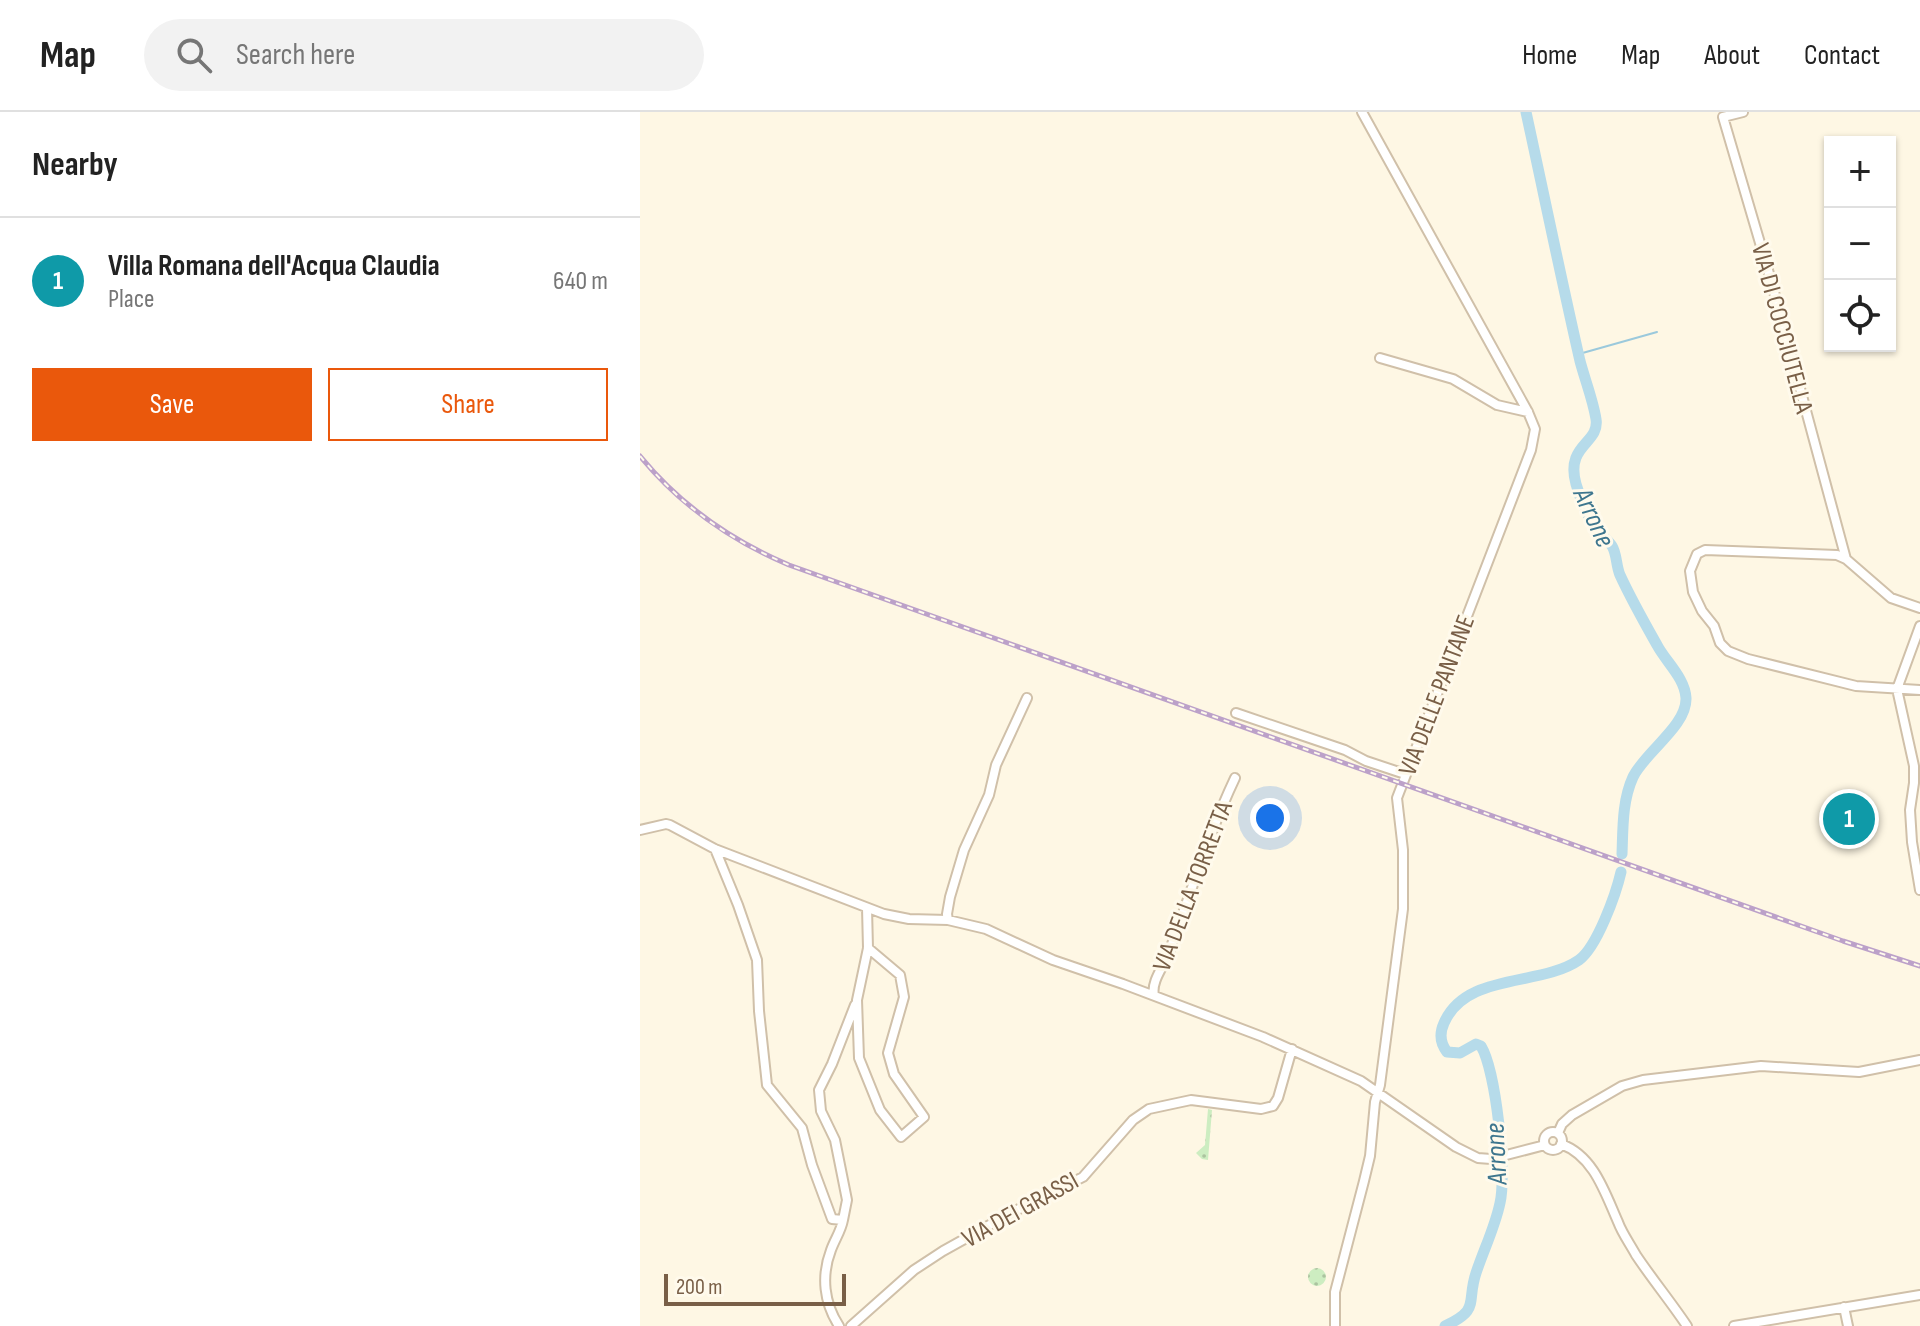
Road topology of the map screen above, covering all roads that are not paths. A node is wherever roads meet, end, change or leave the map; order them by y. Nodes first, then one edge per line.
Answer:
1 (1362, 112) edge
2 (1743, 112) edge
3 (1380, 358) dead end
4 (1528, 412) junction
5 (1846, 559) junction
6 (1920, 608) edge
7 (1920, 626) edge
8 (1897, 689) junction
9 (1920, 690) edge
10 (1027, 698) dead end
11 (1236, 713) dead end
12 (1405, 774) junction
13 (1235, 778) dead end
14 (640, 830) edge
15 (715, 849) junction
16 (1920, 890) edge
17 (867, 908) junction
18 (948, 920) junction
19 (868, 948) junction
20 (1154, 995) junction
21 (857, 1000) junction
22 (1292, 1049) junction
23 (1920, 1060) edge
24 (1378, 1094) junction
25 (1558, 1133) junction
26 (1561, 1144) junction
27 (1545, 1145) junction
28 (843, 1220) junction
29 (1920, 1295) edge
30 (1844, 1307) junction
31 (1765, 1323) edge
32 (839, 1326) edge
33 (851, 1326) edge
34 (1335, 1326) edge
35 (1687, 1326) edge
36 (1734, 1326) edge
37 (1848, 1326) edge

1 - 4 street, VIA DELLE PANTANE
2 - 5 street, VIA DI COCCIUTELLA
3 - 4 street
4 - 12 street, VIA DELLE PANTANE
5 - 6 street
5 - 8 street
7 - 8 street
8 - 9 street
8 - 16 street
10 - 18 street
11 - 12 street
12 - 24 street, VIA DELLE PANTANE
13 - 20 street, VIA DELLA TORRETTA
14 - 15 street
15 - 17 street
15 - 28 street
17 - 18 street
17 - 19 street
18 - 20 street
19 - 21 street
19 - 21 street
20 - 22 street
21 - 28 street
22 - 24 street
22 - 33 street, VIA DEI GRASSI
23 - 25 street
24 - 27 street
24 - 34 street, VIA DELLE PANTANE
25 - 26 street
25 - 27 street
26 - 27 street
26 - 35 street
28 - 32 street
29 - 30 street
30 - 31 street
30 - 37 street
31 - 36 street

